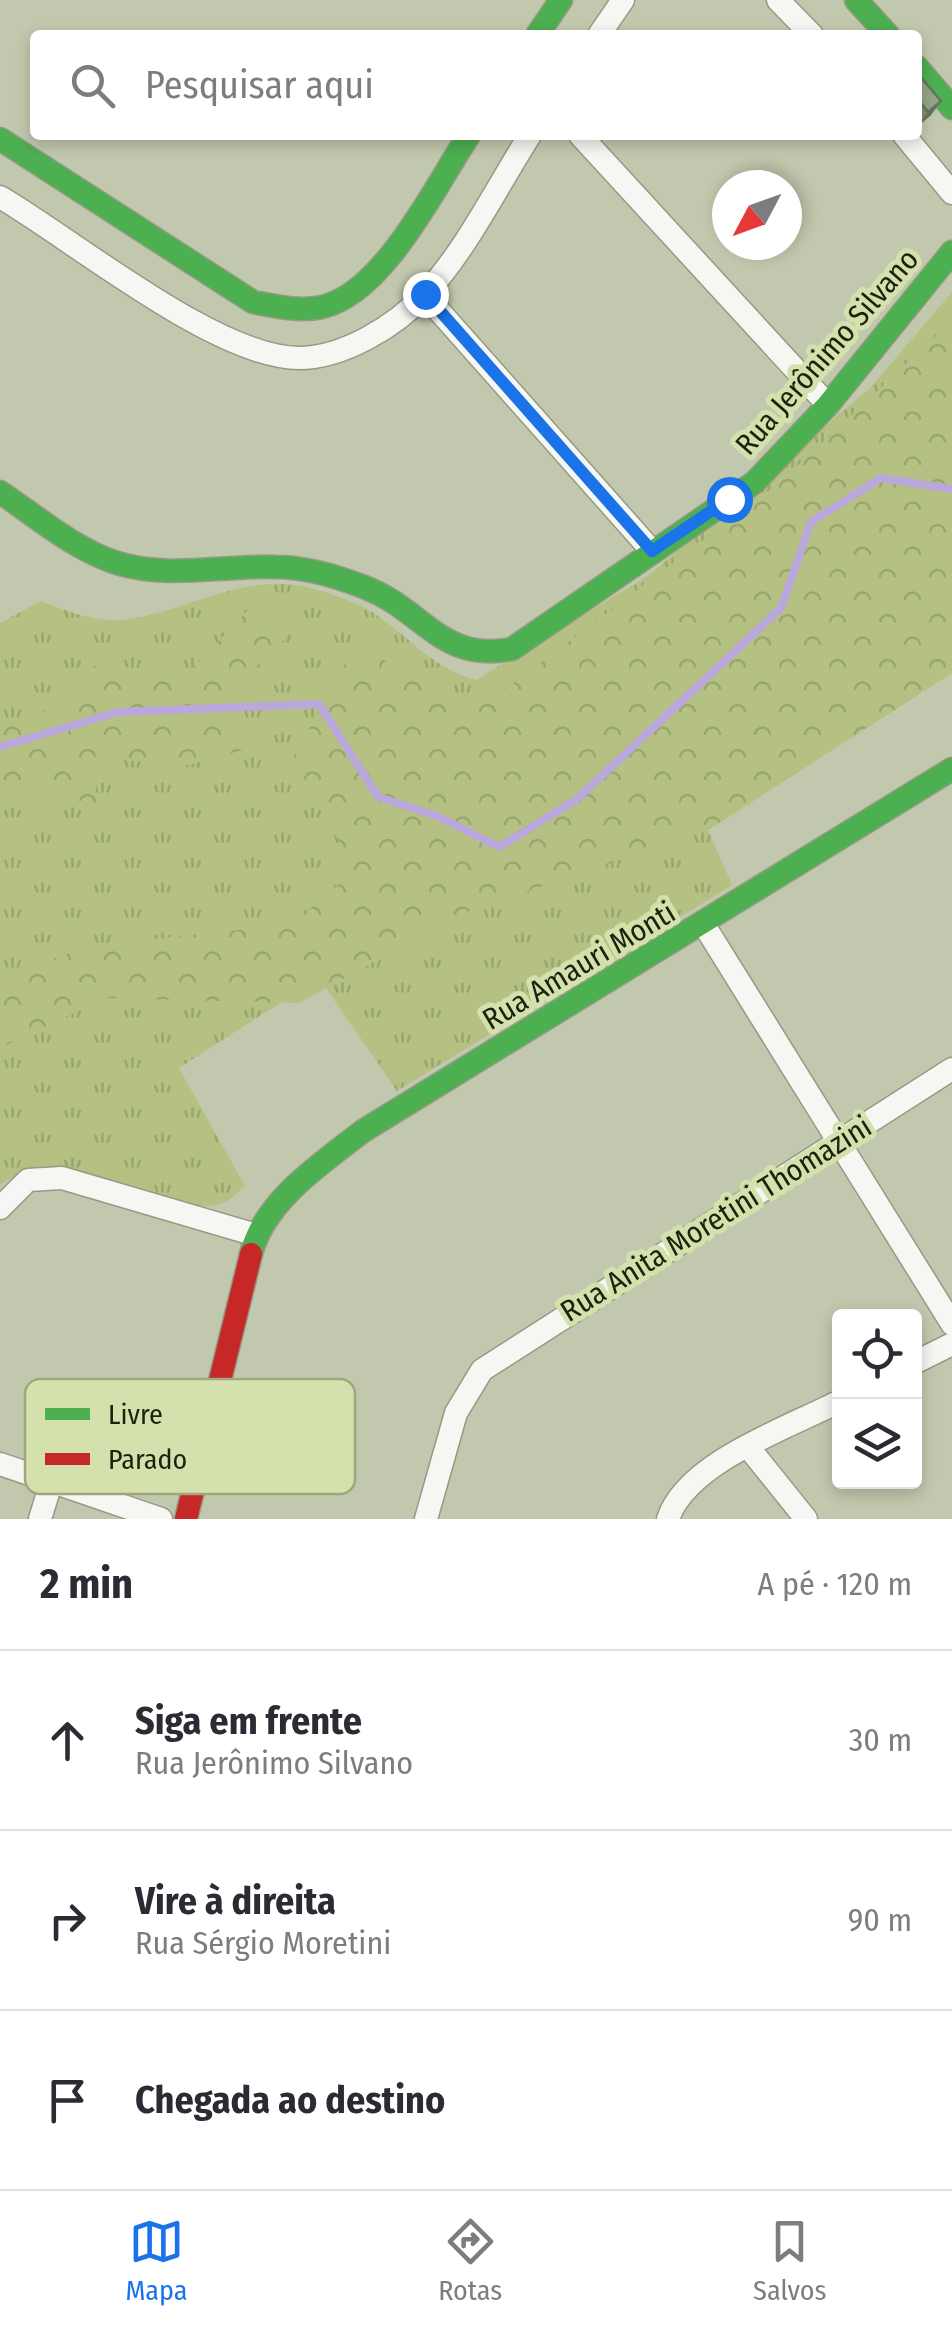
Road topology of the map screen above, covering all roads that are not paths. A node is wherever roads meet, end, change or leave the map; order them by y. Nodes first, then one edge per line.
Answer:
1 (560, 0) edge
2 (623, 0) edge
3 (778, 0) edge
4 (856, 0) edge
5 (540, 30) edge
6 (602, 30) edge
7 (807, 30) edge
8 (883, 30) edge
9 (922, 82) edge
10 (952, 108) edge
11 (0, 139) edge
12 (465, 140) edge
13 (527, 140) edge
14 (585, 140) edge
15 (908, 140) edge
16 (952, 193) edge
17 (0, 198) edge
18 (952, 252) edge
19 (425, 294) junction
20 (828, 406) junction
21 (0, 492) edge
22 (652, 551) junction
23 (952, 769) edge
24 (704, 925) junction
25 (952, 1068) edge
26 (838, 1142) junction
27 (6, 1199) edge
28 (256, 1236) junction
29 (952, 1324) edge
30 (952, 1344) edge
31 (922, 1359) edge
32 (221, 1379) edge
33 (832, 1406) edge
34 (748, 1448) junction
35 (0, 1464) edge
36 (25, 1473) edge
37 (48, 1494) edge
38 (85, 1494) edge
39 (192, 1494) edge
40 (671, 1510) edge
41 (40, 1519) edge
42 (161, 1519) edge
43 (186, 1519) edge
44 (426, 1519) edge
45 (806, 1519) edge

1 - 5 street
2 - 6 street
3 - 7 street
4 - 8 street
9 - 10 street
11 - 12 street
13 - 19 street
14 - 20 street
15 - 16 street
17 - 19 street
18 - 20 street, Rua Jerônimo Silvano
19 - 22 street
20 - 22 street, Rua Jerônimo Silvano
21 - 22 street, Rua Jerônimo Silvano
23 - 24 street, Rua Amauri Monti
24 - 26 street
24 - 28 street, Rua Amauri Monti
25 - 26 street, Rua Anita Moretini Thomazini
26 - 29 street
26 - 44 street, Rua Anita Moretini Thomazini
27 - 28 street
28 - 32 street
30 - 31 street
33 - 34 street
34 - 40 street
34 - 45 street
35 - 36 street
37 - 41 street
38 - 42 street
39 - 43 street

